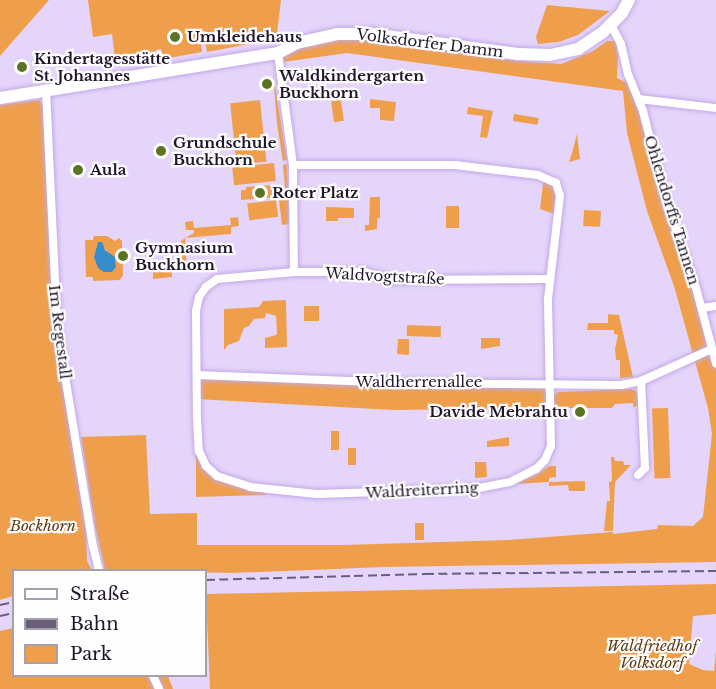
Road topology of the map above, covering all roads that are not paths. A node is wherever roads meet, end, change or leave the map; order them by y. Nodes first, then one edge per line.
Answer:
1 (629, 0) edge
2 (611, 26) junction
3 (278, 53) junction
4 (46, 90) junction
5 (0, 98) edge
6 (639, 99) junction
7 (716, 108) edge
8 (293, 165) junction
9 (294, 272) junction
10 (548, 279) junction
11 (716, 306) edge
12 (702, 308) junction
13 (712, 349) junction
14 (716, 363) edge
15 (197, 375) junction
16 (641, 381) junction
17 (549, 383) junction
18 (638, 475) dead end
19 (99, 569) edge

1 - 2 main road, Volksdorfer Damm
2 - 3 main road, Volksdorfer Damm
2 - 6 street, Ohlendorffs Tannen
3 - 4 main road, Volksdorfer Damm
3 - 8 street
4 - 5 main road, Volksdorfer Damm
4 - 19 street, Im Regestall
6 - 7 street
6 - 12 street, Ohlendorffs Tannen
8 - 9 street
8 - 10 street, Waldreiterring
9 - 10 street, Waldvogtstraße
9 - 15 street, Waldreiterring
10 - 17 street, Waldreiterring
11 - 12 street
12 - 13 street, Ohlendorffs Tannen
13 - 14 street, Ohlendorffs Tannen
13 - 16 street, Waldherrenallee
15 - 17 street, Waldherrenallee
15 - 17 street, Waldreiterring
16 - 17 street, Waldherrenallee
16 - 18 street

